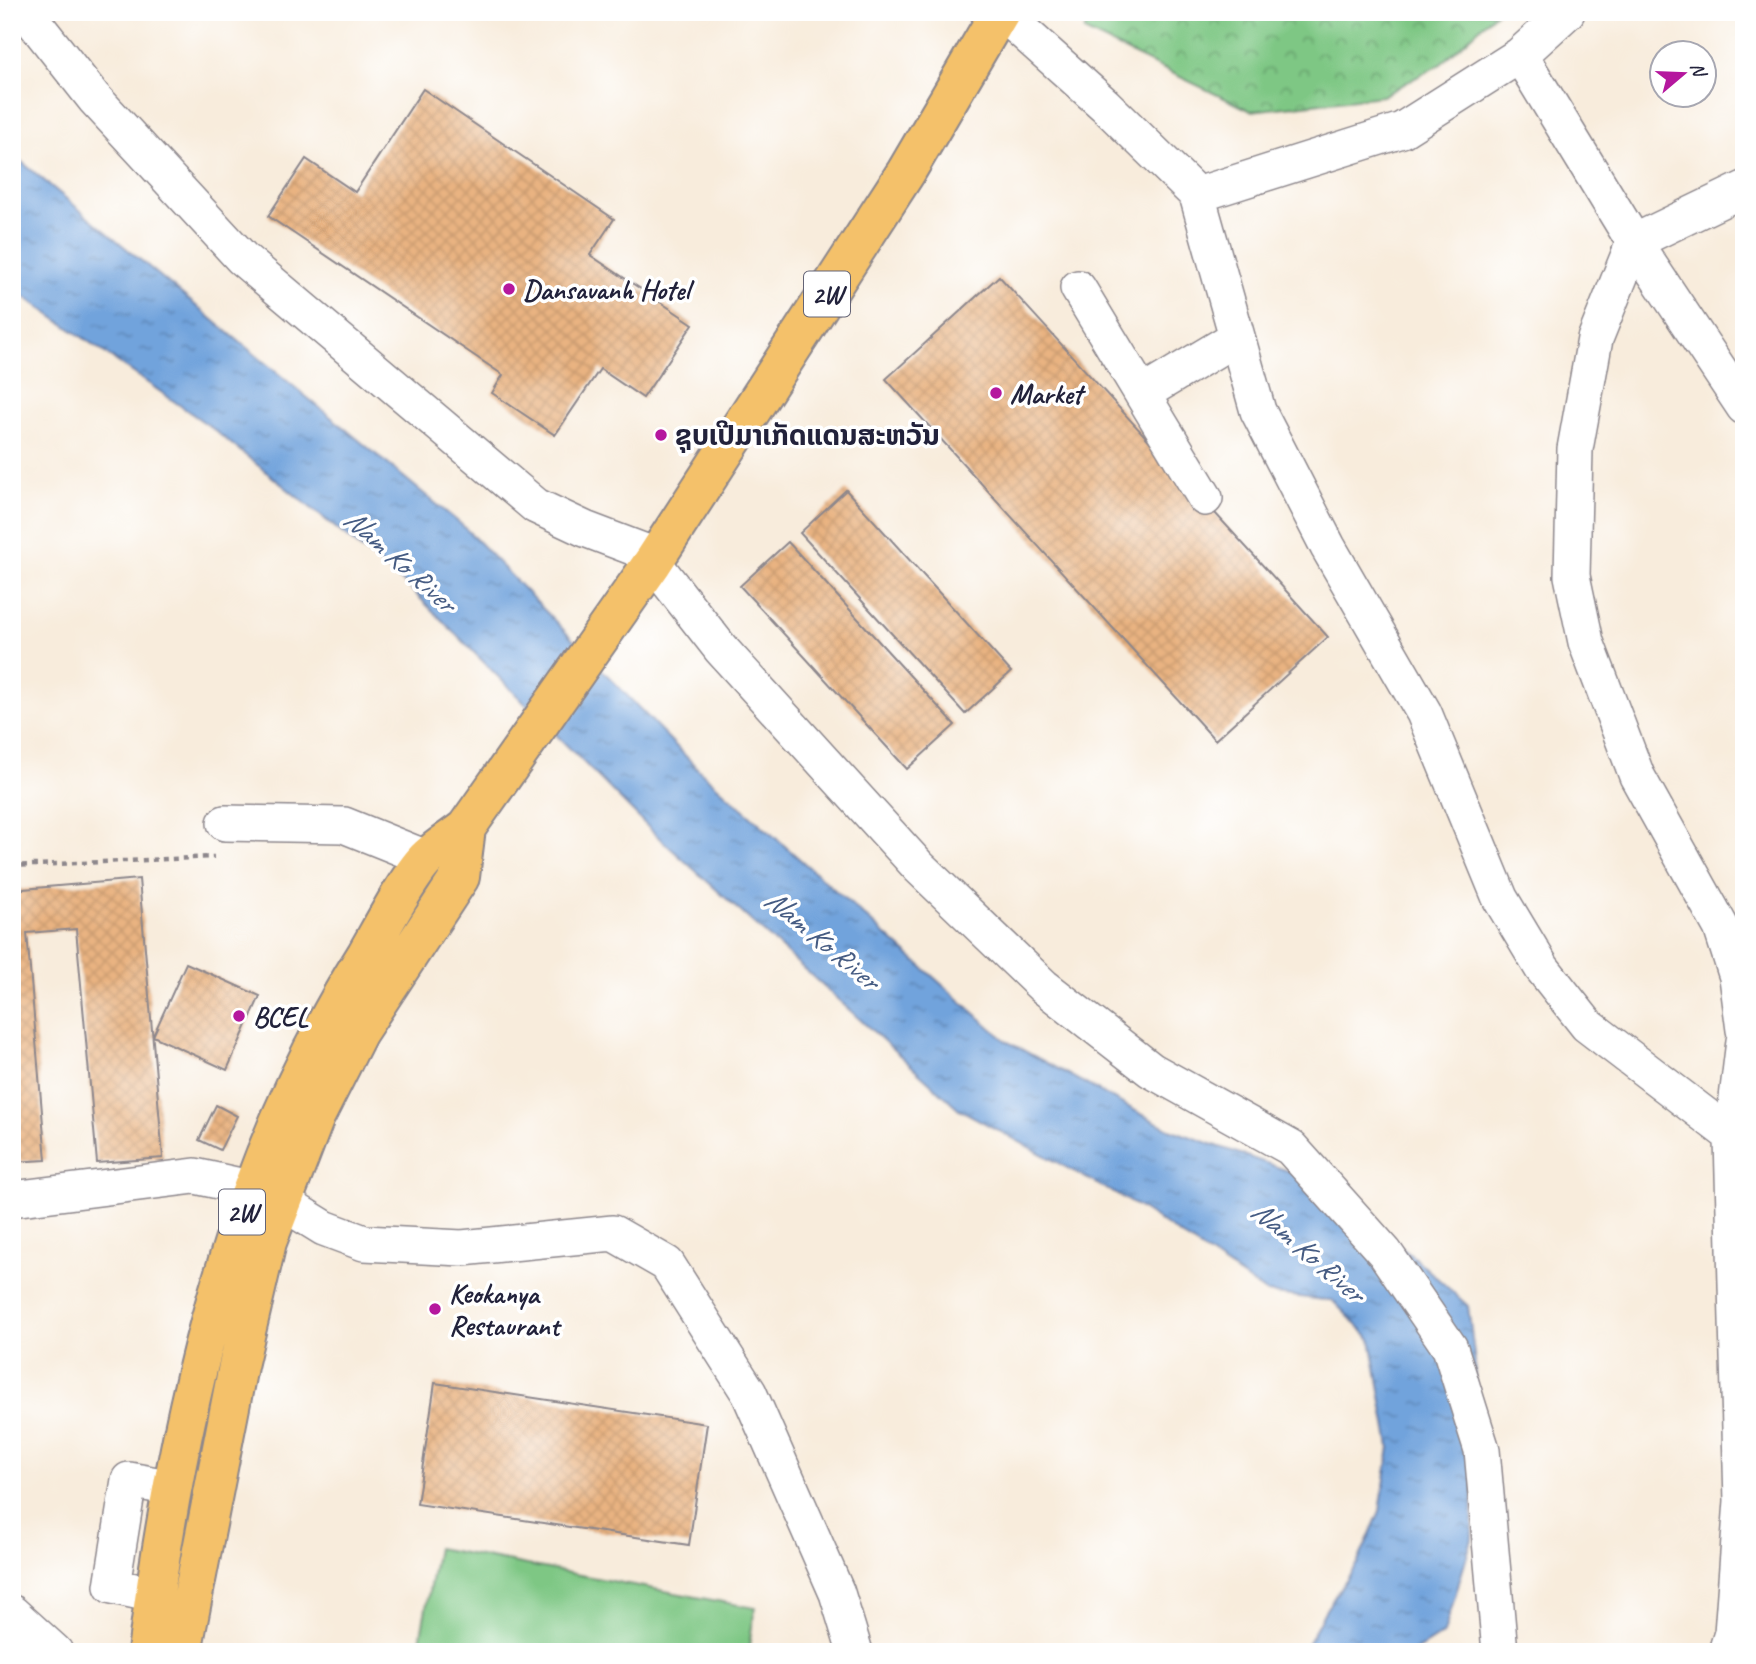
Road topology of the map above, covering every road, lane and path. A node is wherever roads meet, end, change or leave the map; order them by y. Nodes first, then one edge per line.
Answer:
1 (26, 12) edge
2 (1000, 12) edge
3 (1567, 12) edge
4 (1520, 55) junction
5 (1744, 190) edge
6 (1197, 195) junction
7 (1634, 242) junction
8 (1078, 288) dead end
9 (1237, 337) junction
10 (1142, 394) junction
11 (1744, 407) edge
12 (1205, 498) dead end
13 (652, 563) junction
14 (225, 823) joint
15 (466, 828) junction
16 (426, 858) junction
17 (12, 866) edge
18 (1744, 1030) edge
19 (1744, 1041) edge
20 (1738, 1142) edge
21 (266, 1195) junction
22 (12, 1199) edge
23 (12, 1614) edge
24 (55, 1652) edge
25 (147, 1652) edge
26 (182, 1652) edge
27 (855, 1652) edge
28 (1500, 1652) edge
29 (1726, 1652) edge

1 - 13 street
2 - 6 street
2 - 13 highway, 2W
3 - 4 street
4 - 6 street
4 - 7 street
5 - 7 street
6 - 9 street
7 - 11 street
7 - 18 street
8 - 10 street
9 - 10 street
9 - 20 street
10 - 12 street
13 - 15 highway, 2W
13 - 28 street
14 - 16 street
14 - 17 path
15 - 16 highway, 2W
15 - 21 highway, 2W
16 - 21 highway, 2W
19 - 20 street
20 - 29 street
21 - 22 street
21 - 25 highway, 2W
21 - 26 highway, 2W
21 - 27 street
23 - 24 street

